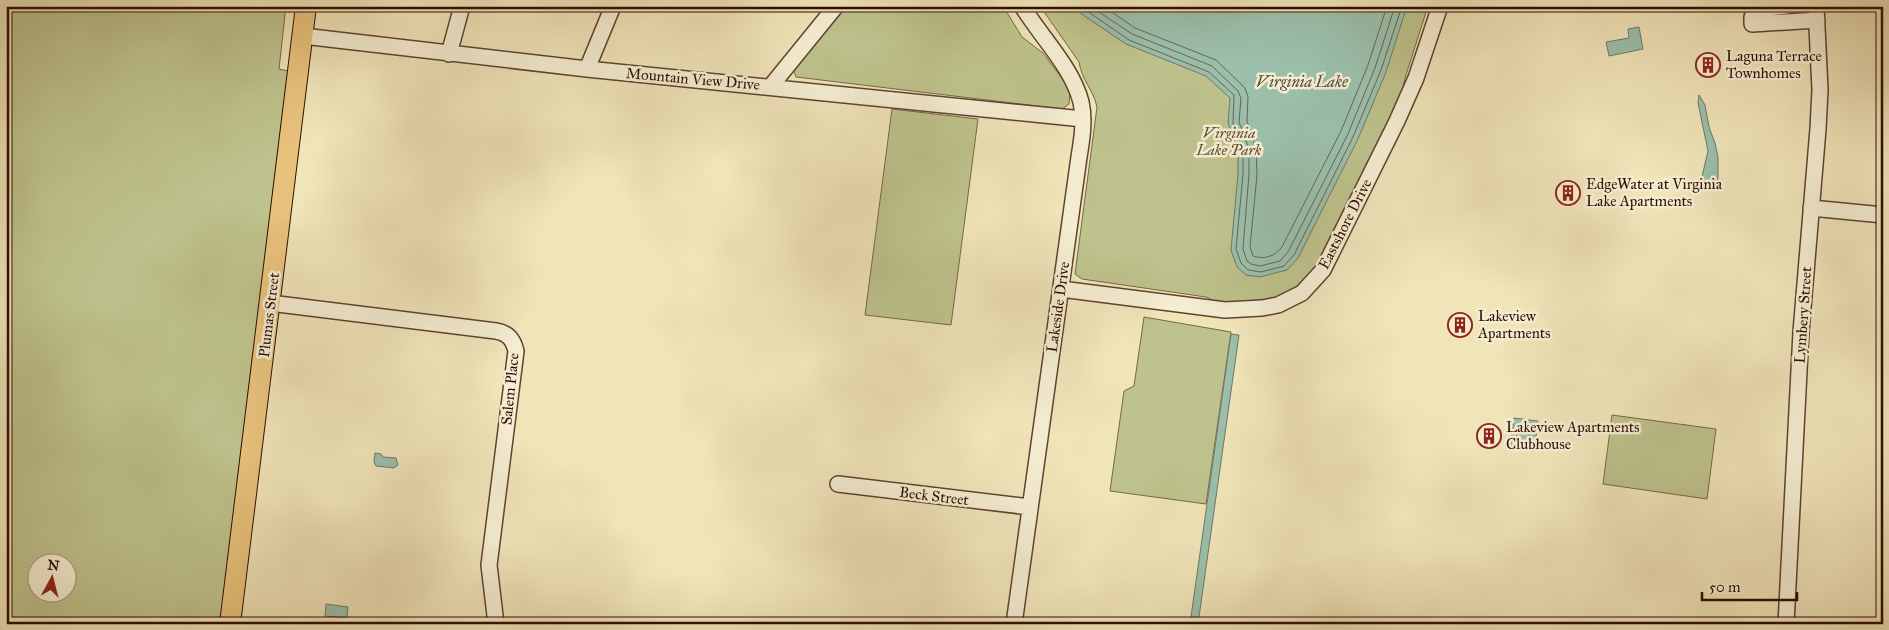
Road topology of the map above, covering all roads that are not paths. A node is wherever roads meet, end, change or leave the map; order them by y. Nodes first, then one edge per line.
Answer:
1 (306, 6) edge
2 (462, 6) edge
3 (614, 6) edge
4 (836, 6) edge
5 (1022, 6) edge
6 (1440, 6) edge
7 (1787, 6) edge
8 (1816, 13) edge
9 (303, 36) junction
10 (450, 54) junction
11 (587, 69) junction
12 (772, 86) junction
13 (1083, 118) junction
14 (1811, 208) junction
15 (1883, 215) edge
16 (1061, 289) junction
17 (270, 304) junction
18 (838, 484) dead end
19 (1030, 507) junction
20 (230, 624) edge
21 (496, 624) edge
22 (1014, 624) edge
23 (1786, 624) edge

1 - 9 main road, Plumas Street
2 - 10 street
3 - 11 street
4 - 12 street
5 - 13 street, Lakeside Drive
6 - 16 street, Eastshore Drive
7 - 8 street
8 - 14 street, Lymbery Street
9 - 10 street, Mountain View Drive
9 - 17 main road, Plumas Street
10 - 11 street, Mountain View Drive
11 - 12 street, Mountain View Drive
12 - 13 street, Mountain View Drive
13 - 16 street, Lakeside Drive
14 - 15 street
14 - 23 street, Lymbery Street
16 - 19 street, Lakeside Drive
17 - 20 main road, Plumas Street
17 - 21 street, Salem Place
18 - 19 street, Beck Street
19 - 22 street, Lakeside Drive

